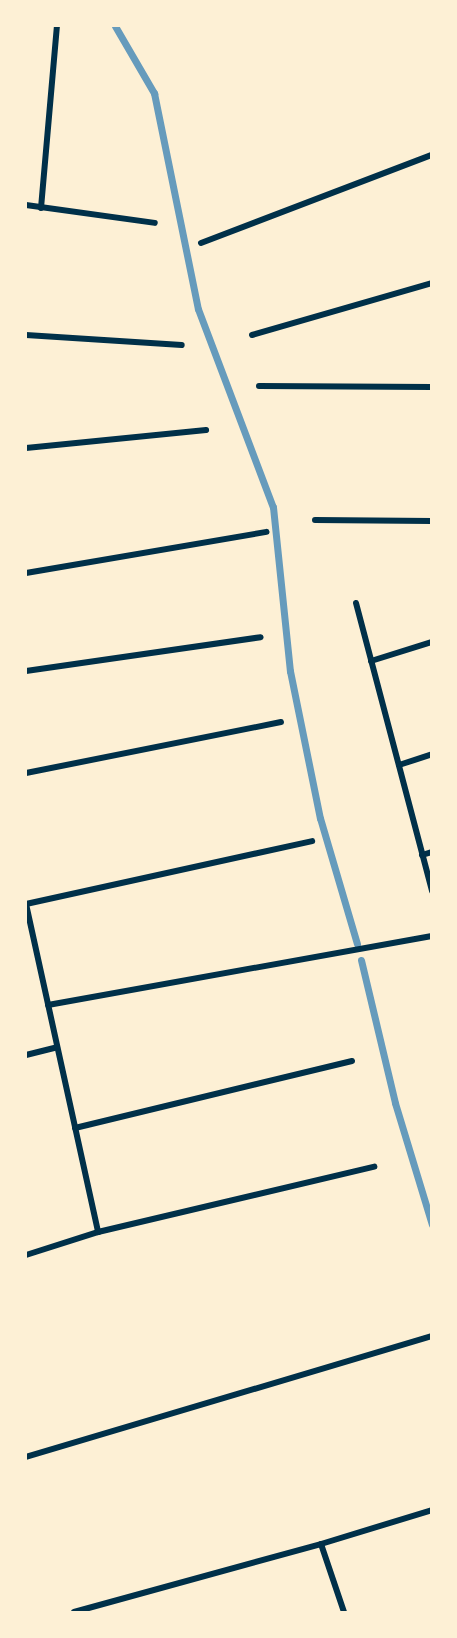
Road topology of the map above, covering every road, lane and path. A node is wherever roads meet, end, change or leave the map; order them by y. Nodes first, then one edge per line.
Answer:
1 (57, 26) edge
2 (432, 155) edge
3 (26, 205) edge
4 (41, 208) junction
5 (155, 223) dead end
6 (201, 243) dead end
7 (432, 283) edge
8 (26, 335) edge
9 (252, 335) dead end
10 (182, 345) dead end
11 (259, 386) dead end
12 (432, 387) edge
13 (206, 430) dead end
14 (26, 448) edge
15 (315, 520) dead end
16 (432, 521) edge
17 (267, 532) dead end
18 (26, 573) edge
19 (356, 603) dead end
20 (261, 637) dead end
21 (432, 642) edge
22 (372, 661) junction
23 (26, 671) edge
24 (281, 722) dead end
25 (432, 754) edge
26 (399, 765) junction
27 (26, 773) edge
28 (312, 841) dead end
29 (432, 852) edge
30 (422, 855) junction
31 (432, 891) edge
32 (26, 904) edge
33 (432, 936) edge
34 (48, 1005) junction
35 (57, 1047) junction
36 (26, 1055) edge
37 (352, 1061) dead end
38 (75, 1128) junction
39 (374, 1167) dead end
40 (98, 1232) junction
41 (26, 1255) edge
42 (432, 1336) edge
43 (26, 1457) edge
44 (432, 1510) edge
45 (321, 1544) junction
46 (74, 1612) edge
47 (344, 1612) edge

1 - 4 street
2 - 6 street
3 - 4 street
4 - 5 street
7 - 9 street
8 - 10 street
11 - 12 street
13 - 14 street
15 - 16 street
17 - 18 street
19 - 22 street
20 - 23 street
21 - 22 street
22 - 26 street
24 - 27 street
25 - 26 street
26 - 30 street
28 - 32 street
29 - 30 street
30 - 31 street
32 - 34 street
33 - 34 street
34 - 35 street
35 - 36 street
35 - 38 street
37 - 38 street
38 - 40 street
39 - 40 street
40 - 41 street
42 - 43 street
44 - 45 street
45 - 46 street
45 - 47 street

